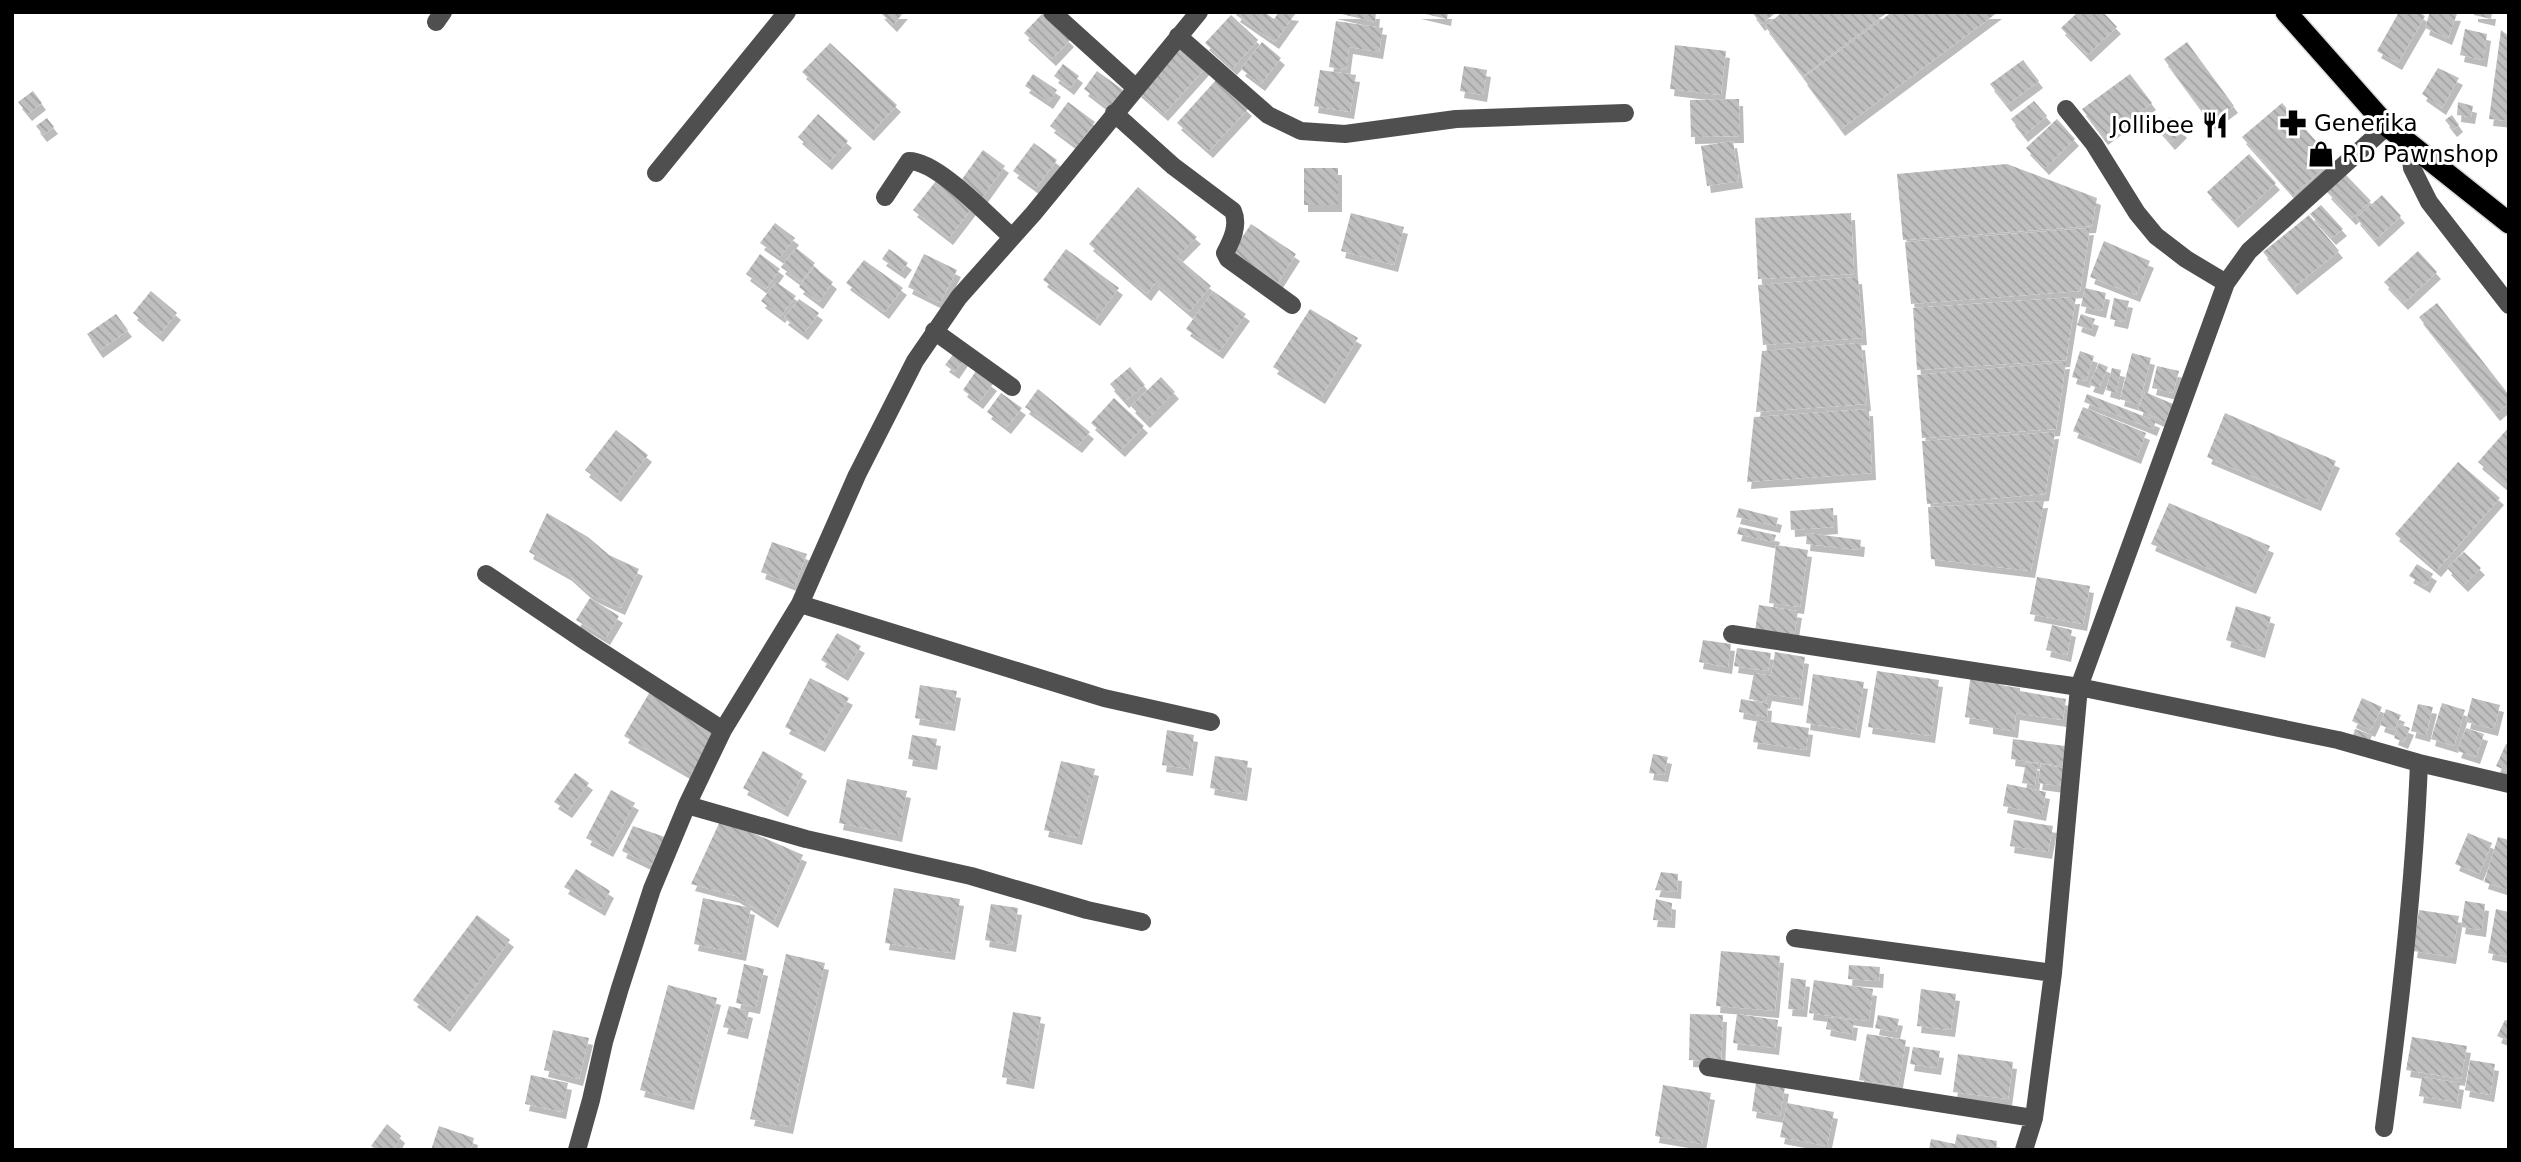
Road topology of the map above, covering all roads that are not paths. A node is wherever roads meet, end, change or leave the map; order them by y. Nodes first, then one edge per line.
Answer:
1 (787, 12) edge
2 (1052, 12) edge
3 (1199, 12) edge
4 (2286, 12) edge
5 (1178, 36) junction
6 (1136, 88) junction
7 (2066, 110) dead end
8 (1114, 113) junction
9 (1625, 113) dead end
10 (2387, 127) junction
11 (2409, 146) junction
12 (656, 173) dead end
13 (885, 197) dead end
14 (2509, 223) edge
15 (1012, 237) junction
16 (2226, 284) junction
17 (1292, 305) dead end
18 (2509, 305) edge
19 (934, 331) junction
20 (1012, 387) dead end
21 (486, 574) dead end
22 (800, 604) junction
23 (1732, 634) dead end
24 (2079, 687) junction
25 (1211, 722) dead end
26 (723, 730) junction
27 (2419, 763) junction
28 (2509, 784) edge
29 (687, 805) junction
30 (1142, 922) dead end
31 (1795, 938) dead end
32 (2053, 973) junction
33 (1708, 1067) dead end
34 (2034, 1118) junction
35 (2384, 1128) dead end
36 (577, 1150) edge
37 (2024, 1150) edge

1 - 12 street
2 - 6 street
3 - 5 street
4 - 10 highway
5 - 6 street
5 - 9 street
6 - 8 street
7 - 16 street
8 - 15 street
8 - 17 street
10 - 11 highway
10 - 16 street
11 - 14 highway
11 - 18 street
13 - 15 street
15 - 19 street
16 - 24 street
19 - 20 street
19 - 22 street
21 - 26 street
22 - 25 street
22 - 26 street
23 - 24 street
24 - 27 street
24 - 32 street
26 - 29 street
27 - 28 street
27 - 35 street
29 - 30 street
29 - 36 street
31 - 32 street
32 - 34 street
33 - 34 street
34 - 37 street

